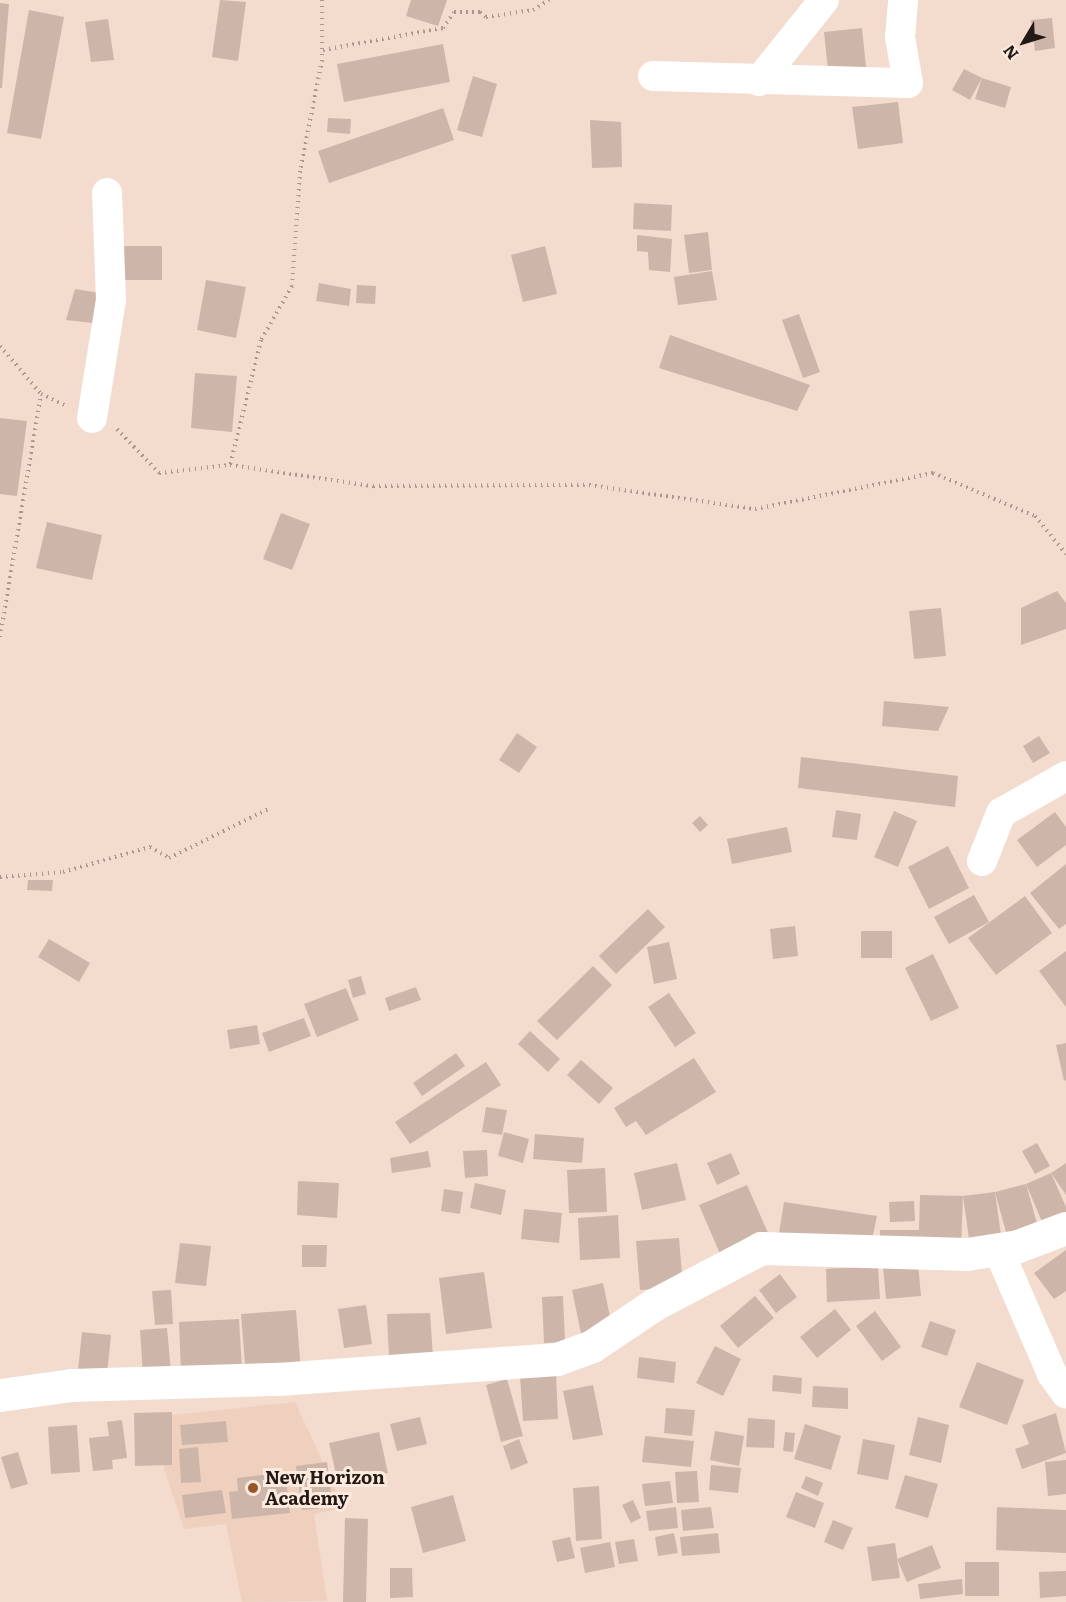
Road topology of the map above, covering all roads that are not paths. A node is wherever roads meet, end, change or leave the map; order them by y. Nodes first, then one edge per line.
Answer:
1 (824, 0) edge
2 (903, 0) edge
3 (653, 76) dead end
4 (759, 81) junction
5 (107, 193) dead end
6 (92, 418) dead end
7 (1066, 776) edge
8 (982, 861) dead end
9 (1066, 1228) edge
10 (1018, 1246) junction
11 (1066, 1393) edge
12 (0, 1395) edge

1 - 4 street
2 - 4 street
3 - 4 street
5 - 6 street
7 - 8 street
9 - 10 street
10 - 11 street
10 - 12 street

